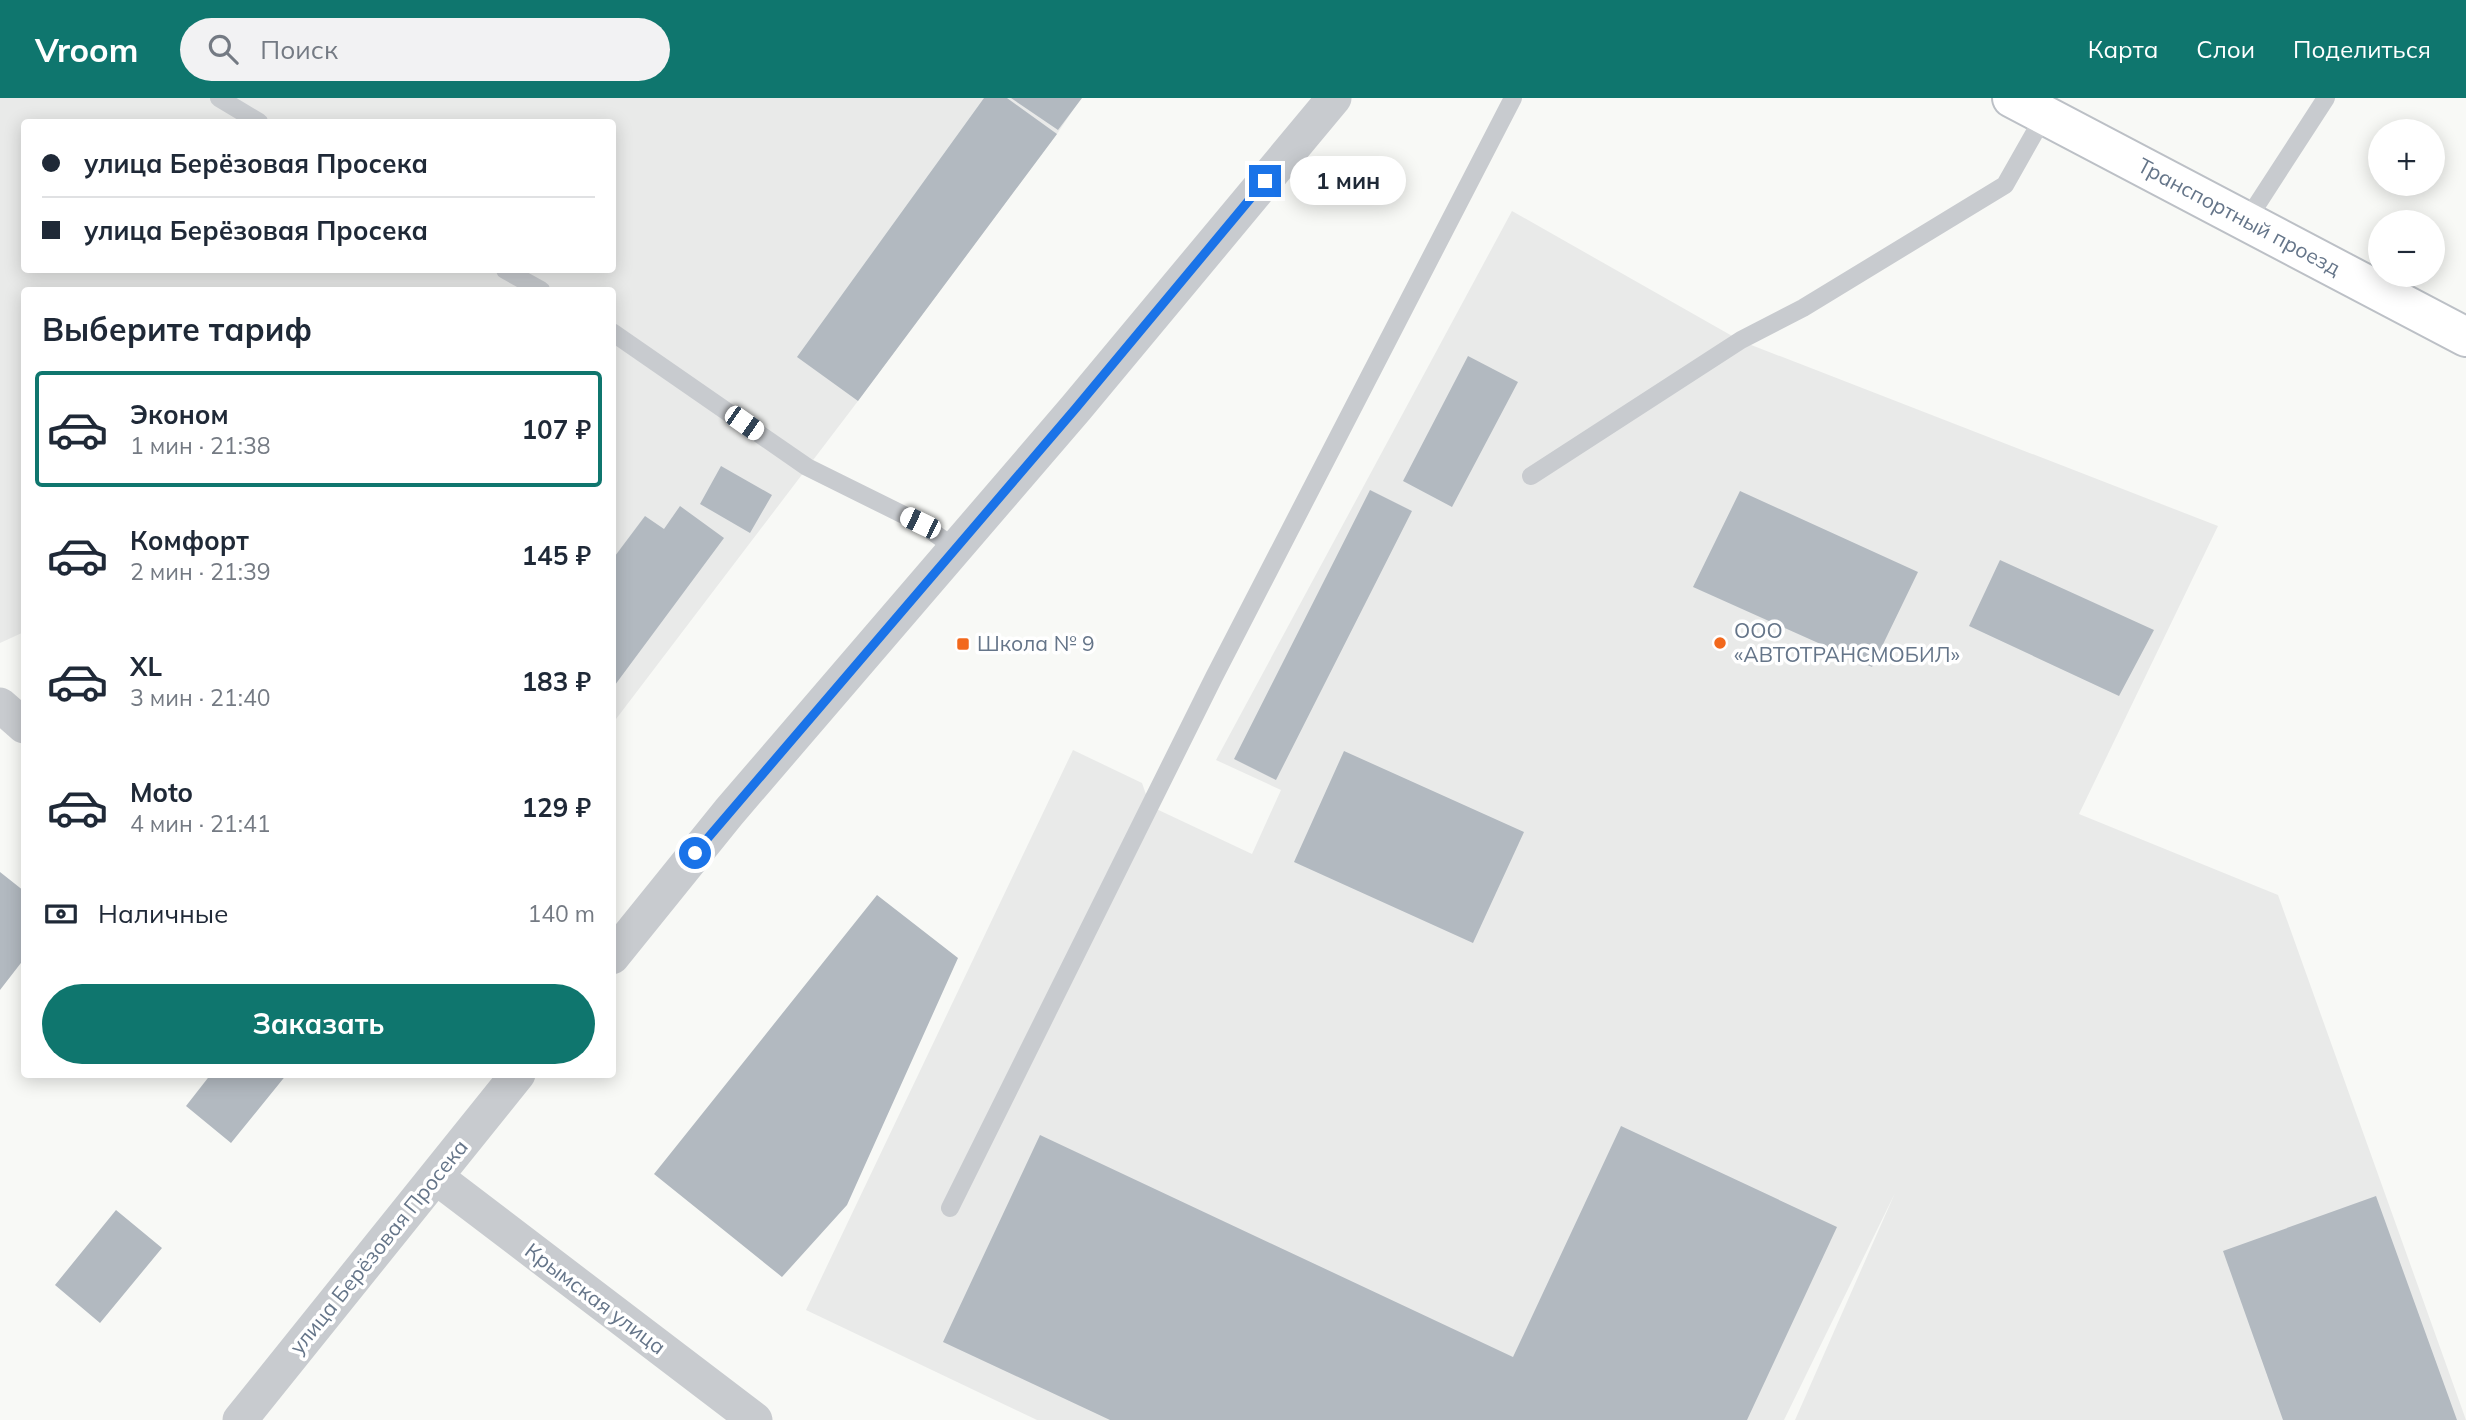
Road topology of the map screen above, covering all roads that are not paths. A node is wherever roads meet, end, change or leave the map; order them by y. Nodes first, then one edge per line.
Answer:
1 (219, 98) edge
2 (1334, 98) edge
3 (1513, 98) edge
4 (2326, 98) edge
5 (2028, 107) edge
6 (253, 119) edge
7 (2247, 220) junction
8 (510, 273) edge
9 (536, 287) edge
10 (616, 335) edge
11 (2466, 337) edge
12 (1531, 476) dead end
13 (955, 548) junction
14 (616, 952) edge
15 (515, 1078) edge
16 (436, 1177) junction
17 (950, 1208) dead end
18 (240, 1420) edge
19 (755, 1420) edge

1 - 6 lane
2 - 13 street
3 - 17 lane
4 - 7 lane
5 - 7 main road, Транспортный проезд
5 - 12 lane
7 - 11 main road, Транспортный проезд
8 - 9 lane
10 - 13 lane
13 - 14 street
15 - 16 street, улица Берёзовая Просека
16 - 18 street, улица Берёзовая Просека
16 - 19 street, Крымская улица

